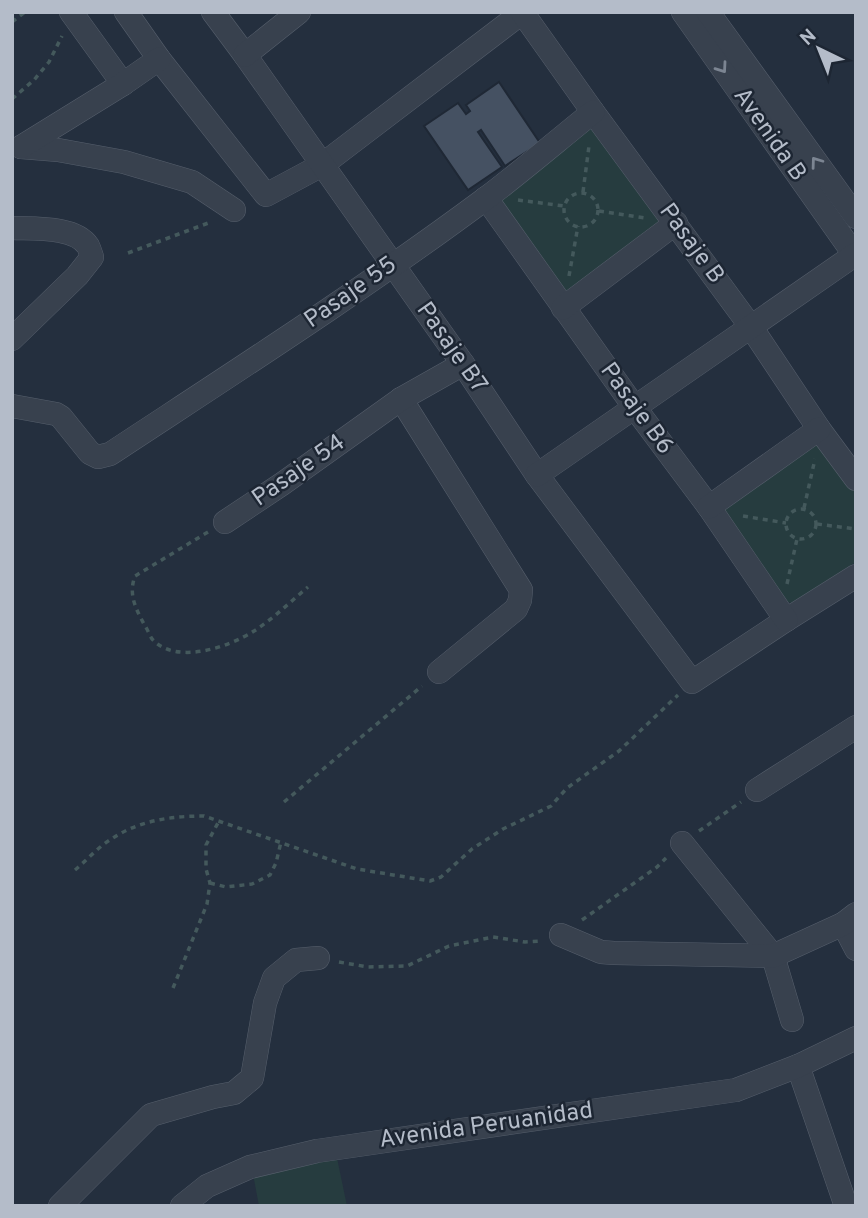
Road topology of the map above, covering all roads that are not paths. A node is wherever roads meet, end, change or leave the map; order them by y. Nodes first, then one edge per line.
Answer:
1 (126, 12) edge
2 (213, 12) edge
3 (299, 12) edge
4 (523, 12) edge
5 (682, 12) edge
6 (708, 12) edge
7 (74, 17) edge
8 (244, 55) junction
9 (159, 59) junction
10 (123, 84) junction
11 (593, 112) junction
12 (322, 165) junction
13 (486, 198) junction
14 (234, 210) road end
15 (856, 217) edge
16 (665, 222) junction
17 (12, 228) edge
18 (855, 255) edge
19 (393, 264) junction
20 (566, 297) junction
21 (751, 327) junction
22 (12, 339) edge
23 (463, 364) junction
24 (401, 399) junction
25 (12, 406) edge
26 (635, 408) junction
27 (818, 439) junction
28 (537, 475) junction
29 (856, 479) edge
30 (709, 507) junction
31 (225, 522) road end
32 (856, 576) edge
33 (786, 620) junction
34 (439, 672) road end
35 (856, 727) edge
36 (757, 790) road end
37 (682, 843) road end
38 (849, 919) edge
39 (553, 938) road end
40 (856, 949) edge
41 (773, 956) junction
42 (318, 958) road end
43 (792, 1020) dead end
44 (856, 1038) edge
45 (798, 1066) junction
46 (60, 1206) edge
47 (182, 1206) edge
48 (846, 1206) edge

1 - 9 street
2 - 8 street, Pasaje B7
3 - 8 street
4 - 11 street, Pasaje B
4 - 12 street
5 -> 18 street, Avenida B
15 -> 6 street, Avenida B
7 - 10 street
8 - 12 street, Pasaje B7
9 - 10 street
9 - 12 street
10 - 14 street
11 - 13 street, Pasaje 55
11 - 16 street, Pasaje B
12 - 19 street, Pasaje B7
13 - 19 street, Pasaje 55
13 - 20 street, Pasaje B6
16 - 20 street
16 - 21 street, Pasaje B
17 - 22 street
18 - 21 street
19 - 23 street, Pasaje B7
19 - 25 street, Pasaje 55
20 - 26 street, Pasaje B6
21 - 26 street
21 - 27 street, Pasaje B
23 - 24 street, Pasaje 54
23 - 28 street, Pasaje B7
24 - 31 street, Pasaje 54
24 - 34 street
26 - 28 street
26 - 30 street, Pasaje B6
27 - 29 street, Pasaje B
27 - 30 street
28 - 33 street, Pasaje B7
30 - 33 street, Pasaje B6
32 - 33 street
35 - 36 street
37 - 41 street
38 - 40 street
38 - 41 street
39 - 41 street
41 - 43 street
42 - 46 street
44 - 45 street, Avenida Peruanidad
45 - 47 street, Avenida Peruanidad
45 - 48 street

